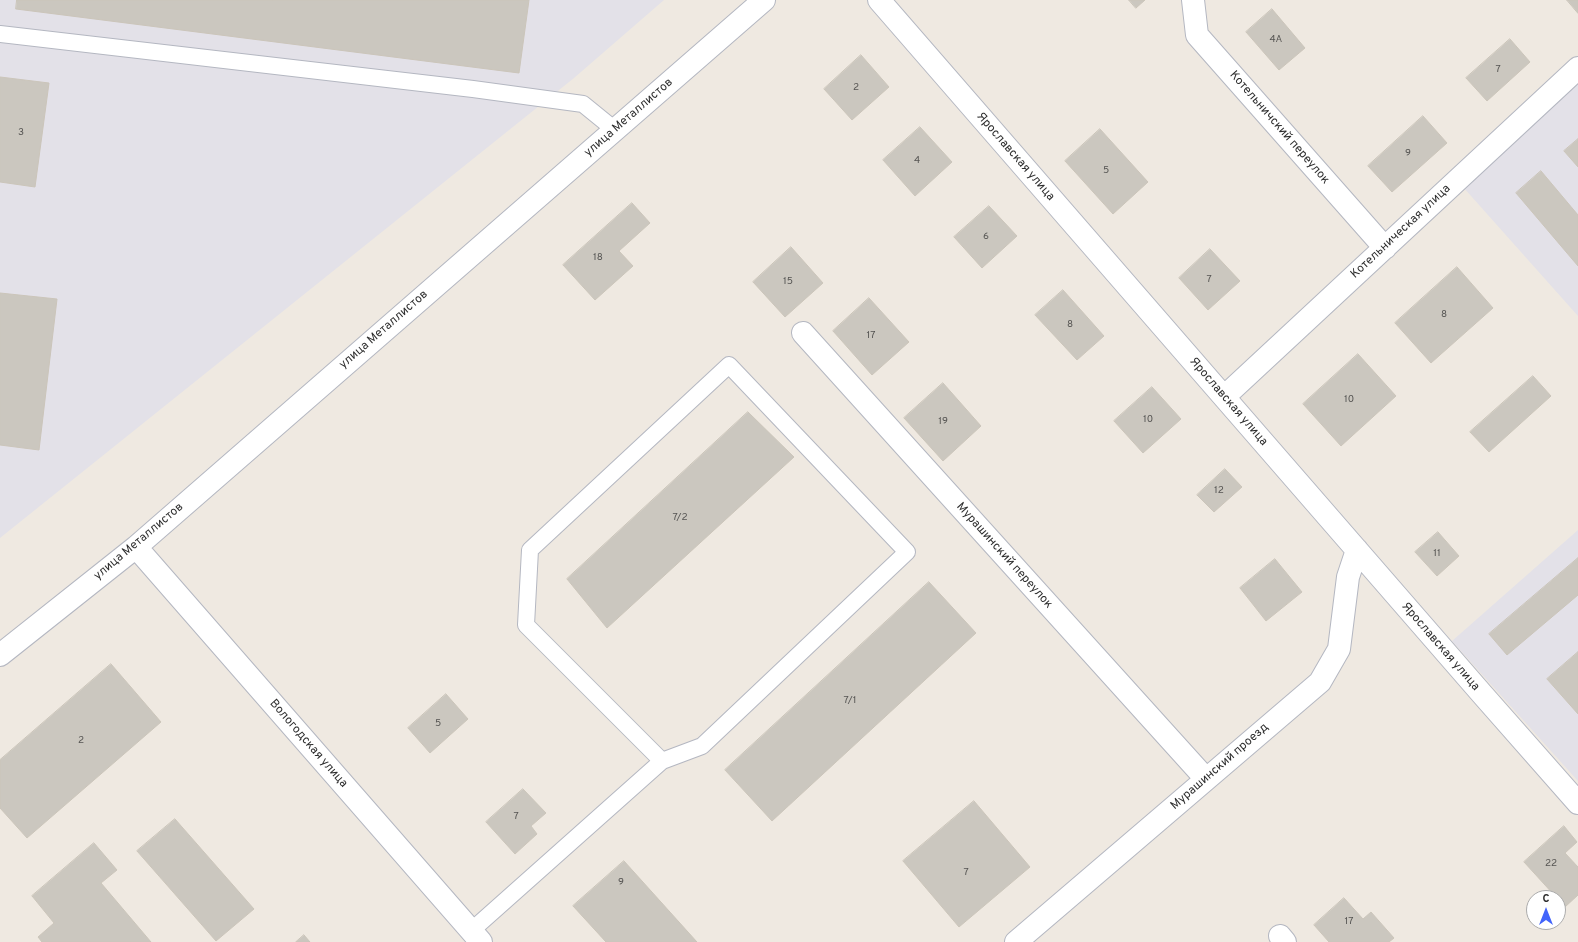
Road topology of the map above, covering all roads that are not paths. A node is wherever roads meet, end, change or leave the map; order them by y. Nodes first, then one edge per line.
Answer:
1 (764, 0) edge
2 (879, 0) edge
3 (1193, 0) edge
4 (0, 34) edge
5 (1578, 68) edge
6 (615, 130) junction
7 (1385, 248) junction
8 (803, 332) dead end
9 (1224, 397) junction
10 (136, 547) junction
11 (1357, 550) junction
12 (0, 655) edge
13 (662, 761) junction
14 (1206, 779) junction
15 (1578, 803) edge
16 (476, 937) edge
17 (1016, 942) edge

1 - 6 street, улица Металлистов
2 - 9 street, Ярославская улица
3 - 7 street, Котельничский переулок
4 - 6 lane
5 - 7 street, Котельническая улица
6 - 10 street, улица Металлистов
7 - 9 street, Котельническая улица
8 - 14 street, Мурашинский переулок
9 - 11 street, Ярославская улица
10 - 12 street, улица Металлистов
10 - 16 street, Вологодская улица
11 - 14 street, Мурашинский проезд
11 - 15 street, Ярославская улица
13 - 13 lane
13 - 16 lane
14 - 17 street, Мурашинский проезд

